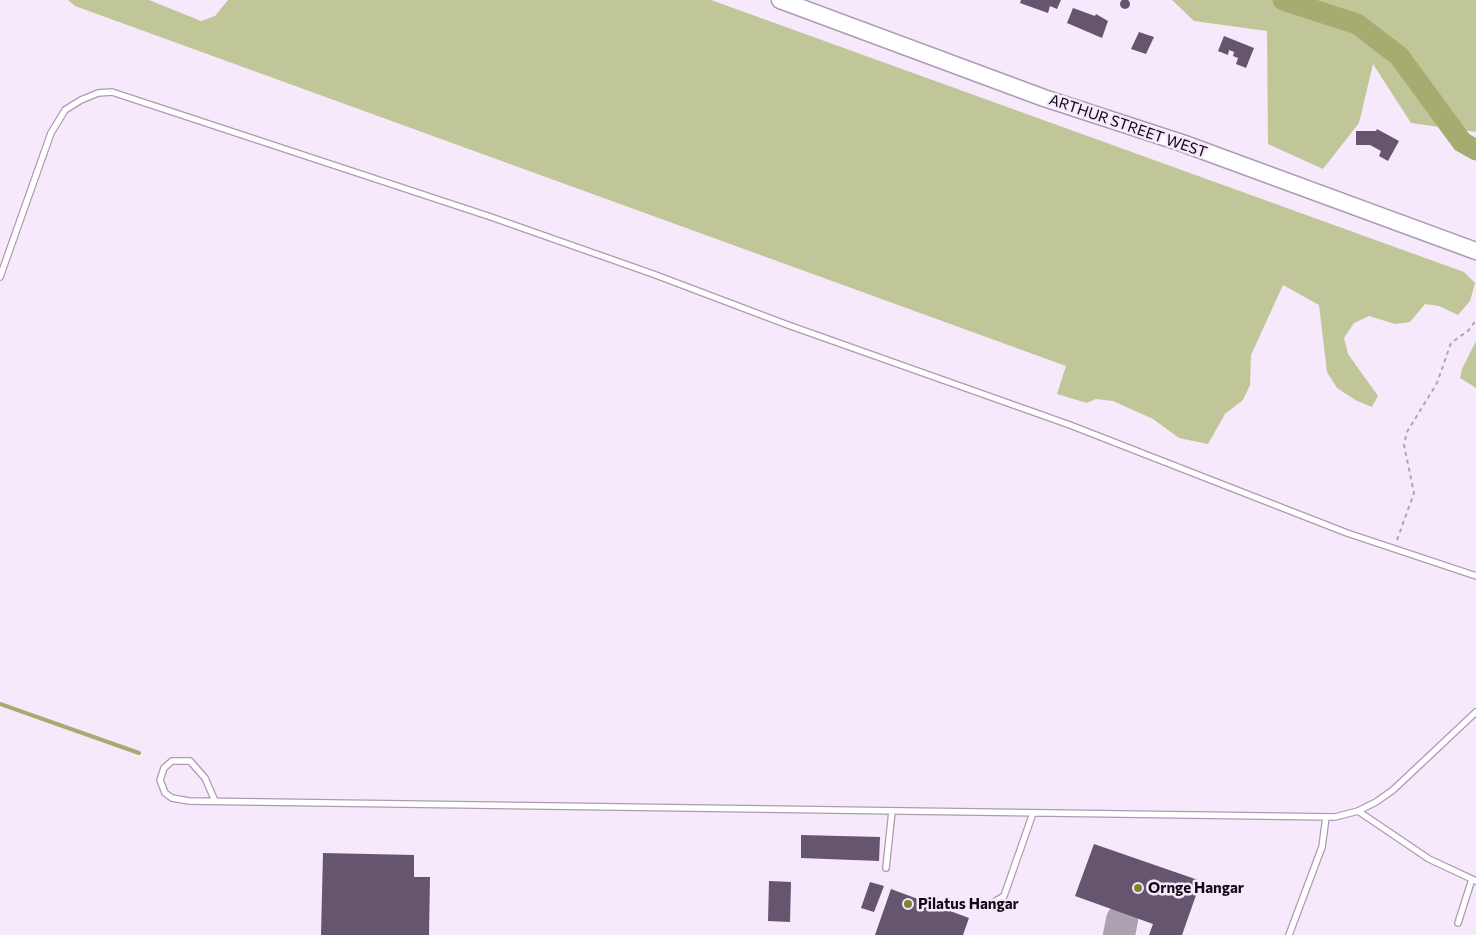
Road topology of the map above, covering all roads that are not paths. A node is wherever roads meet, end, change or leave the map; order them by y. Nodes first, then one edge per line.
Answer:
1 (780, 0) edge
2 (1476, 251) edge
3 (0, 278) edge
4 (1476, 576) edge
5 (1476, 712) edge
6 (215, 801) junction
7 (892, 811) junction
8 (1358, 811) junction
9 (1033, 813) junction
10 (1326, 817) junction
11 (886, 868) dead end
12 (1474, 880) edge
13 (992, 904) dead end
14 (1458, 923) dead end
15 (1289, 935) edge

1 - 2 main road, ARTHUR STREET WEST
3 - 4 lane
5 - 8 lane
6 - 6 lane
6 - 7 lane
7 - 9 lane
7 - 11 lane
8 - 10 lane
8 - 12 lane
9 - 10 lane
9 - 13 lane
10 - 15 lane
12 - 14 lane

